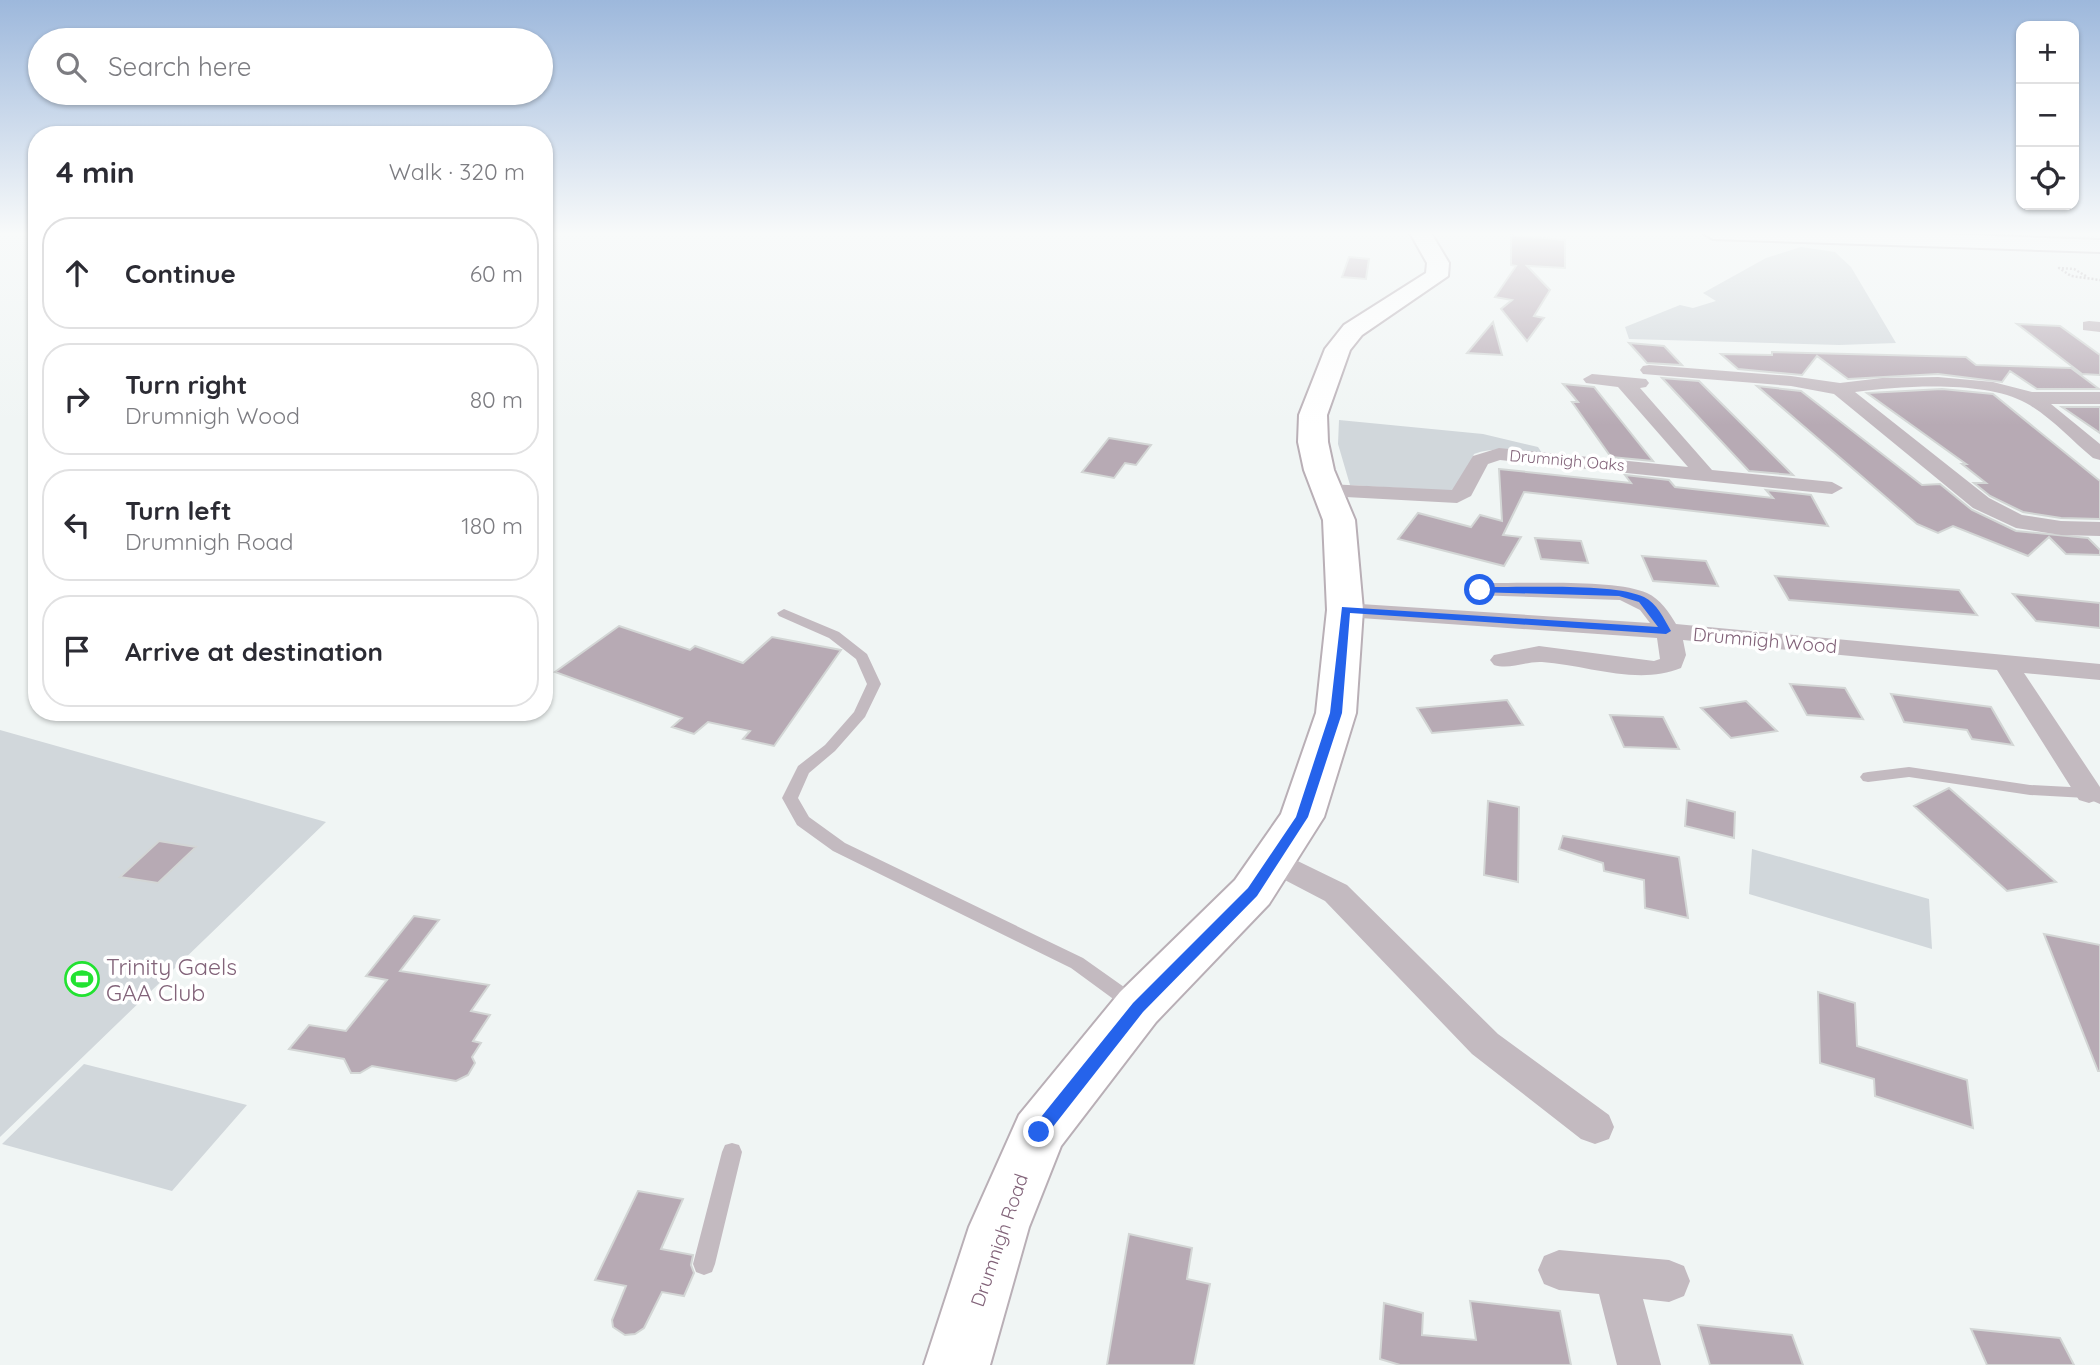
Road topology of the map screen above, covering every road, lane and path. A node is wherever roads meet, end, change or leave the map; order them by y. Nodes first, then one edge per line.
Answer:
1 (1405, 297) edge
2 (1592, 379) dead end
3 (1624, 382) junction
4 (1839, 389) junction
5 (2031, 398) junction
6 (2100, 398) edge
7 (2100, 454) edge
8 (1818, 471) dead end
9 (1704, 473) junction
10 (1832, 488) junction
11 (1327, 490) junction
12 (1847, 506) dead end
13 (2100, 529) edge
14 (1480, 590) dead end
15 (1345, 610) junction
16 (784, 613) dead end
17 (1666, 631) junction
18 (1503, 660) dead end
19 (2005, 663) junction
20 (2100, 672) edge
21 (1868, 777) dead end
22 (2095, 796) edge
23 (1273, 860) junction
24 (1138, 1007) junction
25 (1595, 1127) dead end
26 (732, 1152) dead end
27 (704, 1264) dead end
28 (1559, 1270) dead end
29 (1616, 1276) junction
30 (1670, 1281) dead end
31 (957, 1365) edge
32 (1639, 1365) edge

1 - 11 main road, Drumnigh Road
2 - 3 street
3 - 4 street
3 - 9 street
4 - 5 street
4 - 13 street
5 - 6 street
5 - 7 street
8 - 10 street
9 - 10 street, Drumnigh Oaks
9 - 11 street, Drumnigh Oaks
10 - 12 street
11 - 15 main road, Drumnigh Road
14 - 17 street
15 - 17 street, Drumnigh Wood
15 - 23 main road, Drumnigh Road
16 - 24 lane
17 - 18 street
17 - 19 street, Drumnigh Wood
19 - 20 street, Drumnigh Wood
19 - 22 street
21 - 22 lane
23 - 24 main road, Drumnigh Road
23 - 25 street
24 - 31 main road, Drumnigh Road
26 - 27 lane
28 - 29 street
29 - 30 street
29 - 32 street

